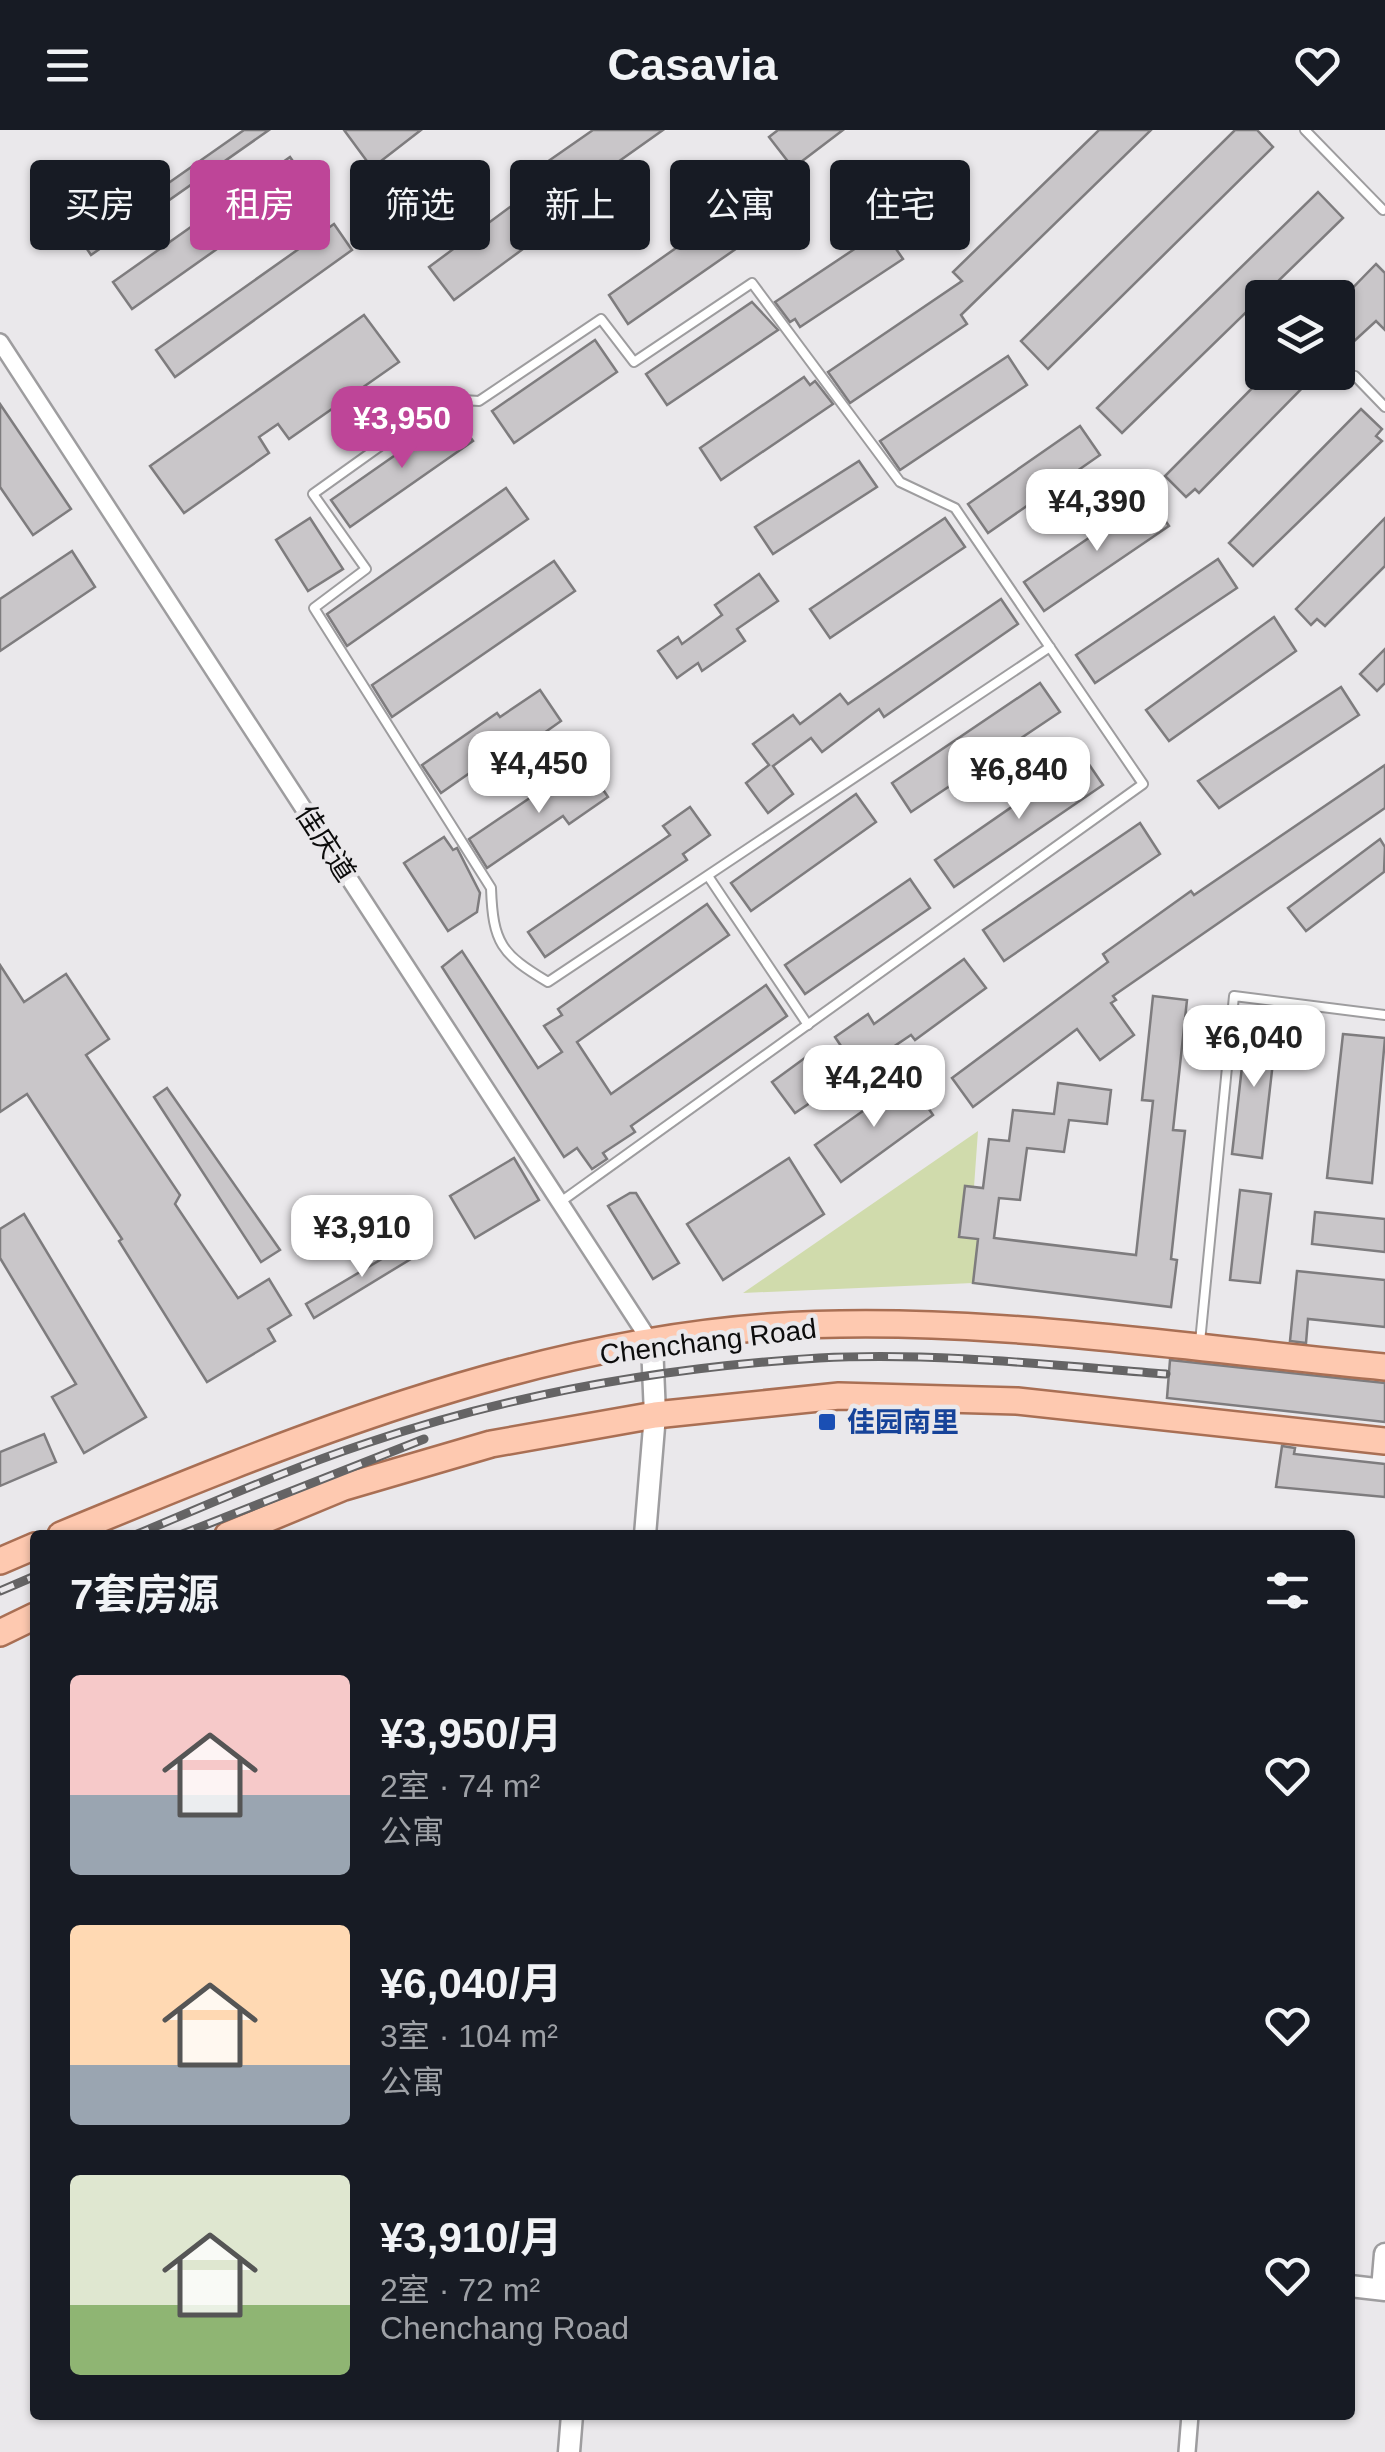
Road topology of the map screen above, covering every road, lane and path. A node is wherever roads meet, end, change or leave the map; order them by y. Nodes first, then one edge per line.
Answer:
1 (1304, 130) edge
2 (1383, 210) edge
3 (0, 342) edge
4 (1356, 376) dead end
5 (1385, 407) edge
6 (1050, 647) junction
7 (708, 876) junction
8 (1385, 1014) edge
9 (808, 1024) junction
10 (560, 1204) junction
11 (652, 1344) junction
12 (1200, 1349) junction
13 (1385, 1367) edge
14 (655, 1415) junction
15 (1385, 1441) edge
16 (74, 1530) edge
17 (240, 1530) edge
18 (645, 1530) edge
19 (30, 1618) edge
20 (0, 1633) edge
21 (1385, 2254) edge
22 (1355, 2287) edge
23 (1383, 2290) edge
24 (572, 2420) edge
25 (1190, 2420) edge
26 (569, 2452) edge
27 (1187, 2452) edge

1 - 2 lane
3 - 10 street, 佳庆道
4 - 5 lane
6 - 7 lane
6 - 7 lane
6 - 9 lane
7 - 9 lane
8 - 12 lane
9 - 10 lane
10 - 11 street, 佳庆道
11 - 12 main road, Chenchang Road
11 - 14 street
11 - 16 main road, Chenchang Road
12 - 13 main road, Chenchang Road
14 - 15 main road
14 - 17 main road
14 - 18 street
19 - 20 main road
21 - 23 street
22 - 23 street
24 - 26 street
25 - 27 street

